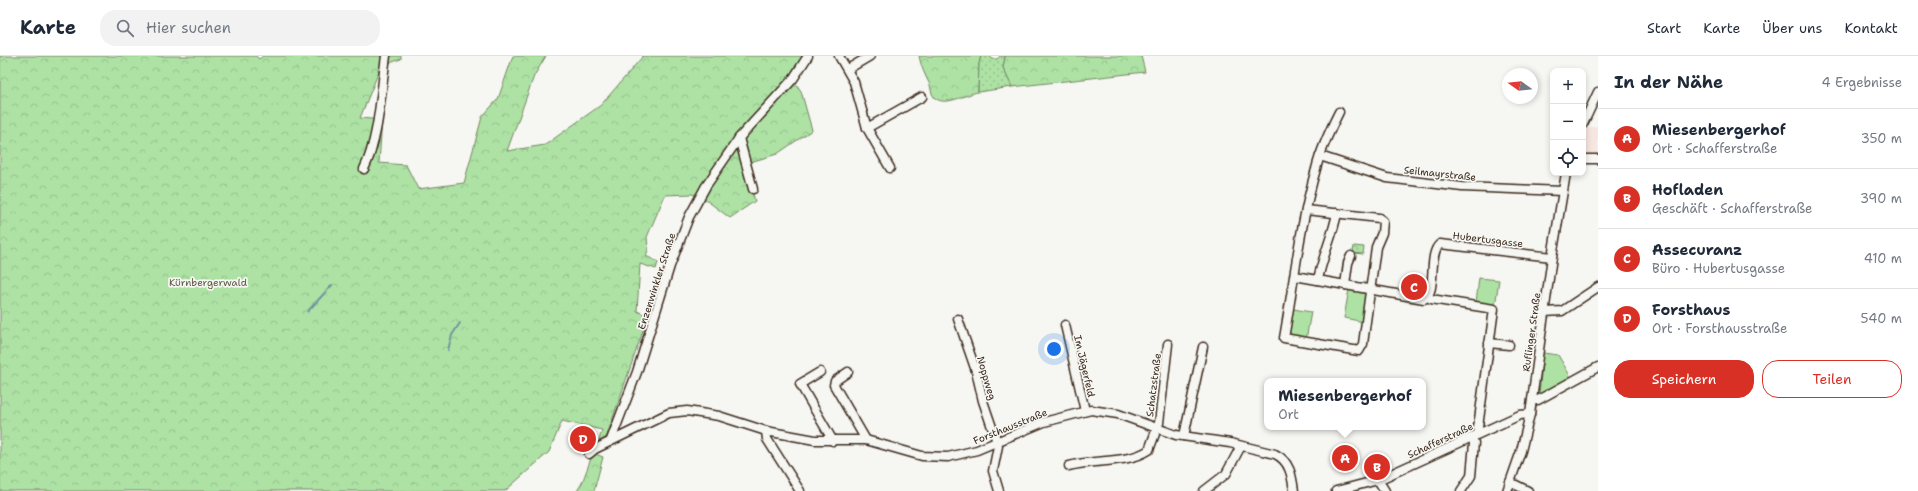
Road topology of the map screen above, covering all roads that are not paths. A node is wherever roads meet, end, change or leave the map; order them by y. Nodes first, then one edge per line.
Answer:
1 (386, 56) edge
2 (808, 56) edge
3 (839, 56) edge
4 (870, 56) edge
5 (848, 69) junction
6 (1598, 92) edge
7 (922, 97) dead end
8 (1339, 112) dead end
9 (1586, 118) edge
10 (867, 128) junction
11 (739, 138) junction
12 (1320, 156) junction
13 (1586, 159) edge
14 (1598, 159) edge
15 (890, 168) dead end
16 (364, 169) dead end
17 (1565, 176) edge
18 (753, 189) dead end
19 (1562, 191) junction
20 (1306, 210) junction
21 (1337, 213) junction
22 (1351, 256) dead end
23 (1552, 257) junction
24 (1295, 276) junction
25 (1318, 280) junction
26 (1345, 286) junction
27 (1598, 287) edge
28 (1371, 290) junction
29 (1428, 297) junction
30 (1544, 312) junction
31 (958, 319) dead end
32 (1065, 325) dead end
33 (1489, 343) junction
34 (1168, 344) dead end
35 (1509, 345) dead end
36 (1203, 347) dead end
37 (1598, 368) edge
38 (820, 372) dead end
39 (848, 372) dead end
40 (1532, 400) junction
41 (1085, 411) junction
42 (1530, 414) junction
43 (1157, 429) junction
44 (766, 431) junction
45 (1476, 435) junction
46 (1184, 436) junction
47 (611, 440) junction
48 (866, 440) junction
49 (833, 441) junction
50 (997, 442) junction
51 (1242, 446) junction
52 (589, 454) dead end
53 (1069, 466) dead end
54 (1378, 480) junction
55 (1510, 482) junction
56 (800, 491) edge
57 (999, 491) edge
58 (1204, 491) edge
59 (1294, 491) edge
60 (1336, 491) edge
61 (1385, 491) edge
62 (1461, 491) edge
63 (1507, 491) edge
64 (1528, 491) edge

1 - 16 street
2 - 11 street, Enzenwinkler Straße
3 - 5 street
4 - 5 street
5 - 10 street
6 - 9 street
7 - 10 street
8 - 12 street
10 - 15 street
11 - 18 street
11 - 47 street, Enzenwinkler Straße
12 - 19 street, Seilmayrstraße
12 - 20 street
13 - 14 street
17 - 19 street, Ruflinger Straße
19 - 23 street, Ruflinger Straße
20 - 21 street
20 - 24 street
21 - 25 street
21 - 28 street
22 - 26 street
23 - 29 street, Hubertusgasse
23 - 30 street, Ruflinger Straße
24 - 25 street
24 - 28 street
25 - 26 street
26 - 28 street
27 - 30 street
28 - 29 street
29 - 33 street
30 - 40 street, Ruflinger Straße
31 - 50 street, Noppweg
32 - 41 street, Im Jägerfeld
33 - 35 street
33 - 45 street
34 - 43 street, Schatzstraße
36 - 46 street
37 - 40 street
38 - 49 street
39 - 48 street
40 - 42 street, Ruflinger Straße
41 - 43 street, Forsthausstraße
41 - 50 street, Forsthausstraße
42 - 45 street, Schafferstraße
42 - 55 street, Ruflinger Straße
43 - 46 street, Forsthausstraße
43 - 53 street, Schatzstraße
44 - 47 street, Forsthausstraße
44 - 49 street, Forsthausstraße
44 - 56 street
45 - 54 street, Schafferstraße
45 - 62 street
46 - 51 street, Forsthausstraße
47 - 52 street, Forsthausstraße
48 - 49 street, Forsthausstraße
48 - 50 street, Forsthausstraße
50 - 57 street
51 - 58 street
51 - 59 street, Forsthausstraße
54 - 60 street, Schafferstraße
54 - 61 street
55 - 63 street, Ruflinger Straße
55 - 64 street

